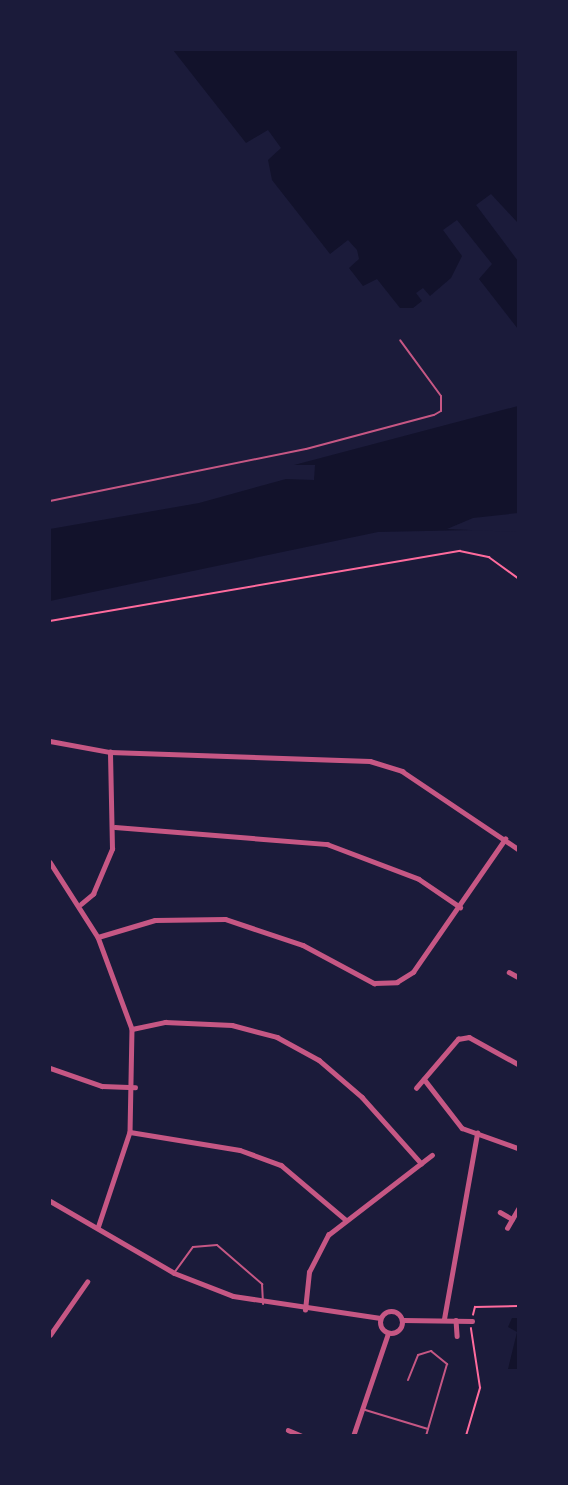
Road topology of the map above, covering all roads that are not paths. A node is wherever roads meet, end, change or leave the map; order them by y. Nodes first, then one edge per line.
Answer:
1 (400, 339) dead end
2 (50, 501) edge
3 (50, 741) edge
4 (110, 752) junction
5 (115, 827) junction
6 (505, 839) junction
7 (519, 849) edge
8 (50, 862) edge
9 (81, 904) junction
10 (460, 907) junction
11 (98, 937) junction
12 (509, 972) dead end
13 (518, 975) edge
14 (132, 1029) junction
15 (519, 1064) edge
16 (50, 1068) edge
17 (424, 1079) junction
18 (135, 1087) junction
19 (416, 1088) dead end
20 (130, 1131) junction
21 (477, 1133) junction
22 (519, 1148) edge
23 (432, 1155) dead end
24 (421, 1164) junction
25 (50, 1201) edge
26 (519, 1209) edge
27 (500, 1212) dead end
28 (512, 1218) junction
29 (346, 1220) junction
30 (98, 1228) junction
31 (507, 1228) dead end
32 (174, 1273) junction
33 (87, 1282) dead end
34 (263, 1304) junction
35 (305, 1310) junction
36 (380, 1318) junction
37 (444, 1319) junction
38 (403, 1320) junction
39 (456, 1320) junction
40 (472, 1321) road end
41 (388, 1333) junction
42 (50, 1335) edge
43 (457, 1336) dead end
44 (408, 1380) dead end
45 (362, 1409) junction
46 (288, 1430) dead end
47 (428, 1430) junction
48 (302, 1436) edge
49 (353, 1436) edge
50 (426, 1436) edge

1 - 2 lane
3 - 4 street
4 - 5 street
4 - 6 street
5 - 9 street
5 - 10 street
6 - 7 street
6 - 10 street
8 - 9 street
9 - 11 street
10 - 11 street
11 - 14 street
12 - 13 street
14 - 18 street
14 - 24 street
15 - 17 street
16 - 18 street
17 - 19 street
17 - 21 street
18 - 20 street
20 - 29 street
20 - 30 street
21 - 22 street
21 - 37 street
23 - 24 street
24 - 29 street
25 - 30 street
26 - 28 street
27 - 28 street
28 - 31 street
29 - 35 street
30 - 32 street
32 - 34 street
32 - 34 lane
33 - 42 street
34 - 35 street
35 - 36 street
36 - 38 street
36 - 41 street
37 - 38 street
37 - 39 street
38 - 41 street
39 - 40 street
39 - 43 street
41 - 45 street
44 - 47 lane
45 - 47 lane
45 - 49 street
46 - 48 street
47 - 50 lane

